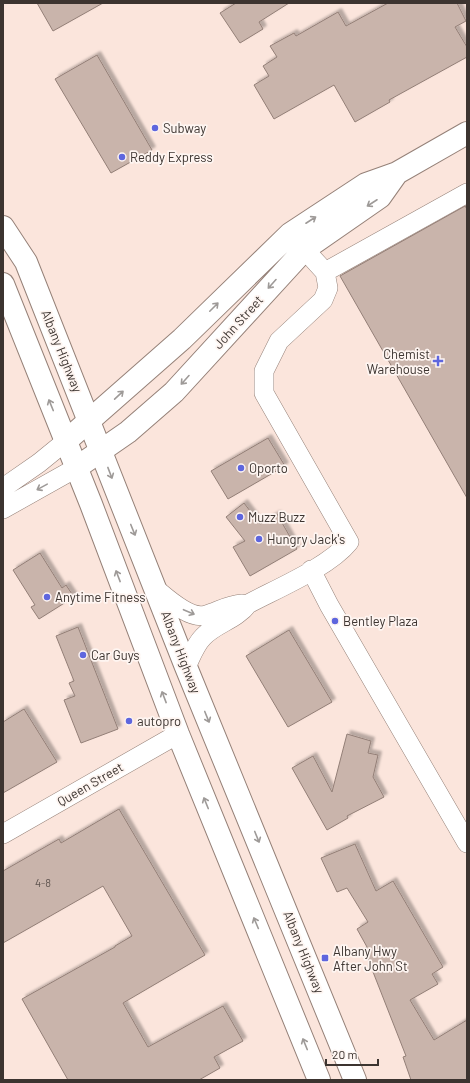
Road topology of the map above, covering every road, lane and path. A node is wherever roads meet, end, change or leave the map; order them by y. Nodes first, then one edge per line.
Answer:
1 (467, 133) edge
2 (467, 193) edge
3 (3, 227) edge
4 (297, 241) junction
5 (325, 272) junction
6 (3, 284) edge
7 (90, 421) junction
8 (66, 441) junction
9 (102, 452) junction
10 (76, 468) junction
11 (3, 488) edge
12 (3, 509) edge
13 (311, 570) junction
14 (157, 590) junction
15 (248, 604) junction
16 (186, 667) junction
17 (178, 734) junction
18 (3, 834) edge
19 (467, 843) edge
20 (319, 1080) edge
21 (355, 1080) edge

1 - 4 main road, John Street
2 - 5 street
3 - 7 main road, Albany Highway
4 - 5 street
7 -> 4 main road, John Street
4 -> 9 main road, John Street
5 - 13 street
8 -> 6 main road
7 - 8 main road, John Street
7 - 9 main road, Albany Highway
8 - 10 main road
8 - 11 street
9 - 10 main road, John Street
9 -> 14 main road, Albany Highway
10 -> 12 street
17 -> 10 main road
13 - 15 street
13 - 19 street
14 -> 15 street
14 - 16 main road, Albany Highway
15 - 16 street
16 -> 21 main road, Albany Highway
17 - 18 street, Queen Street
20 -> 17 main road

